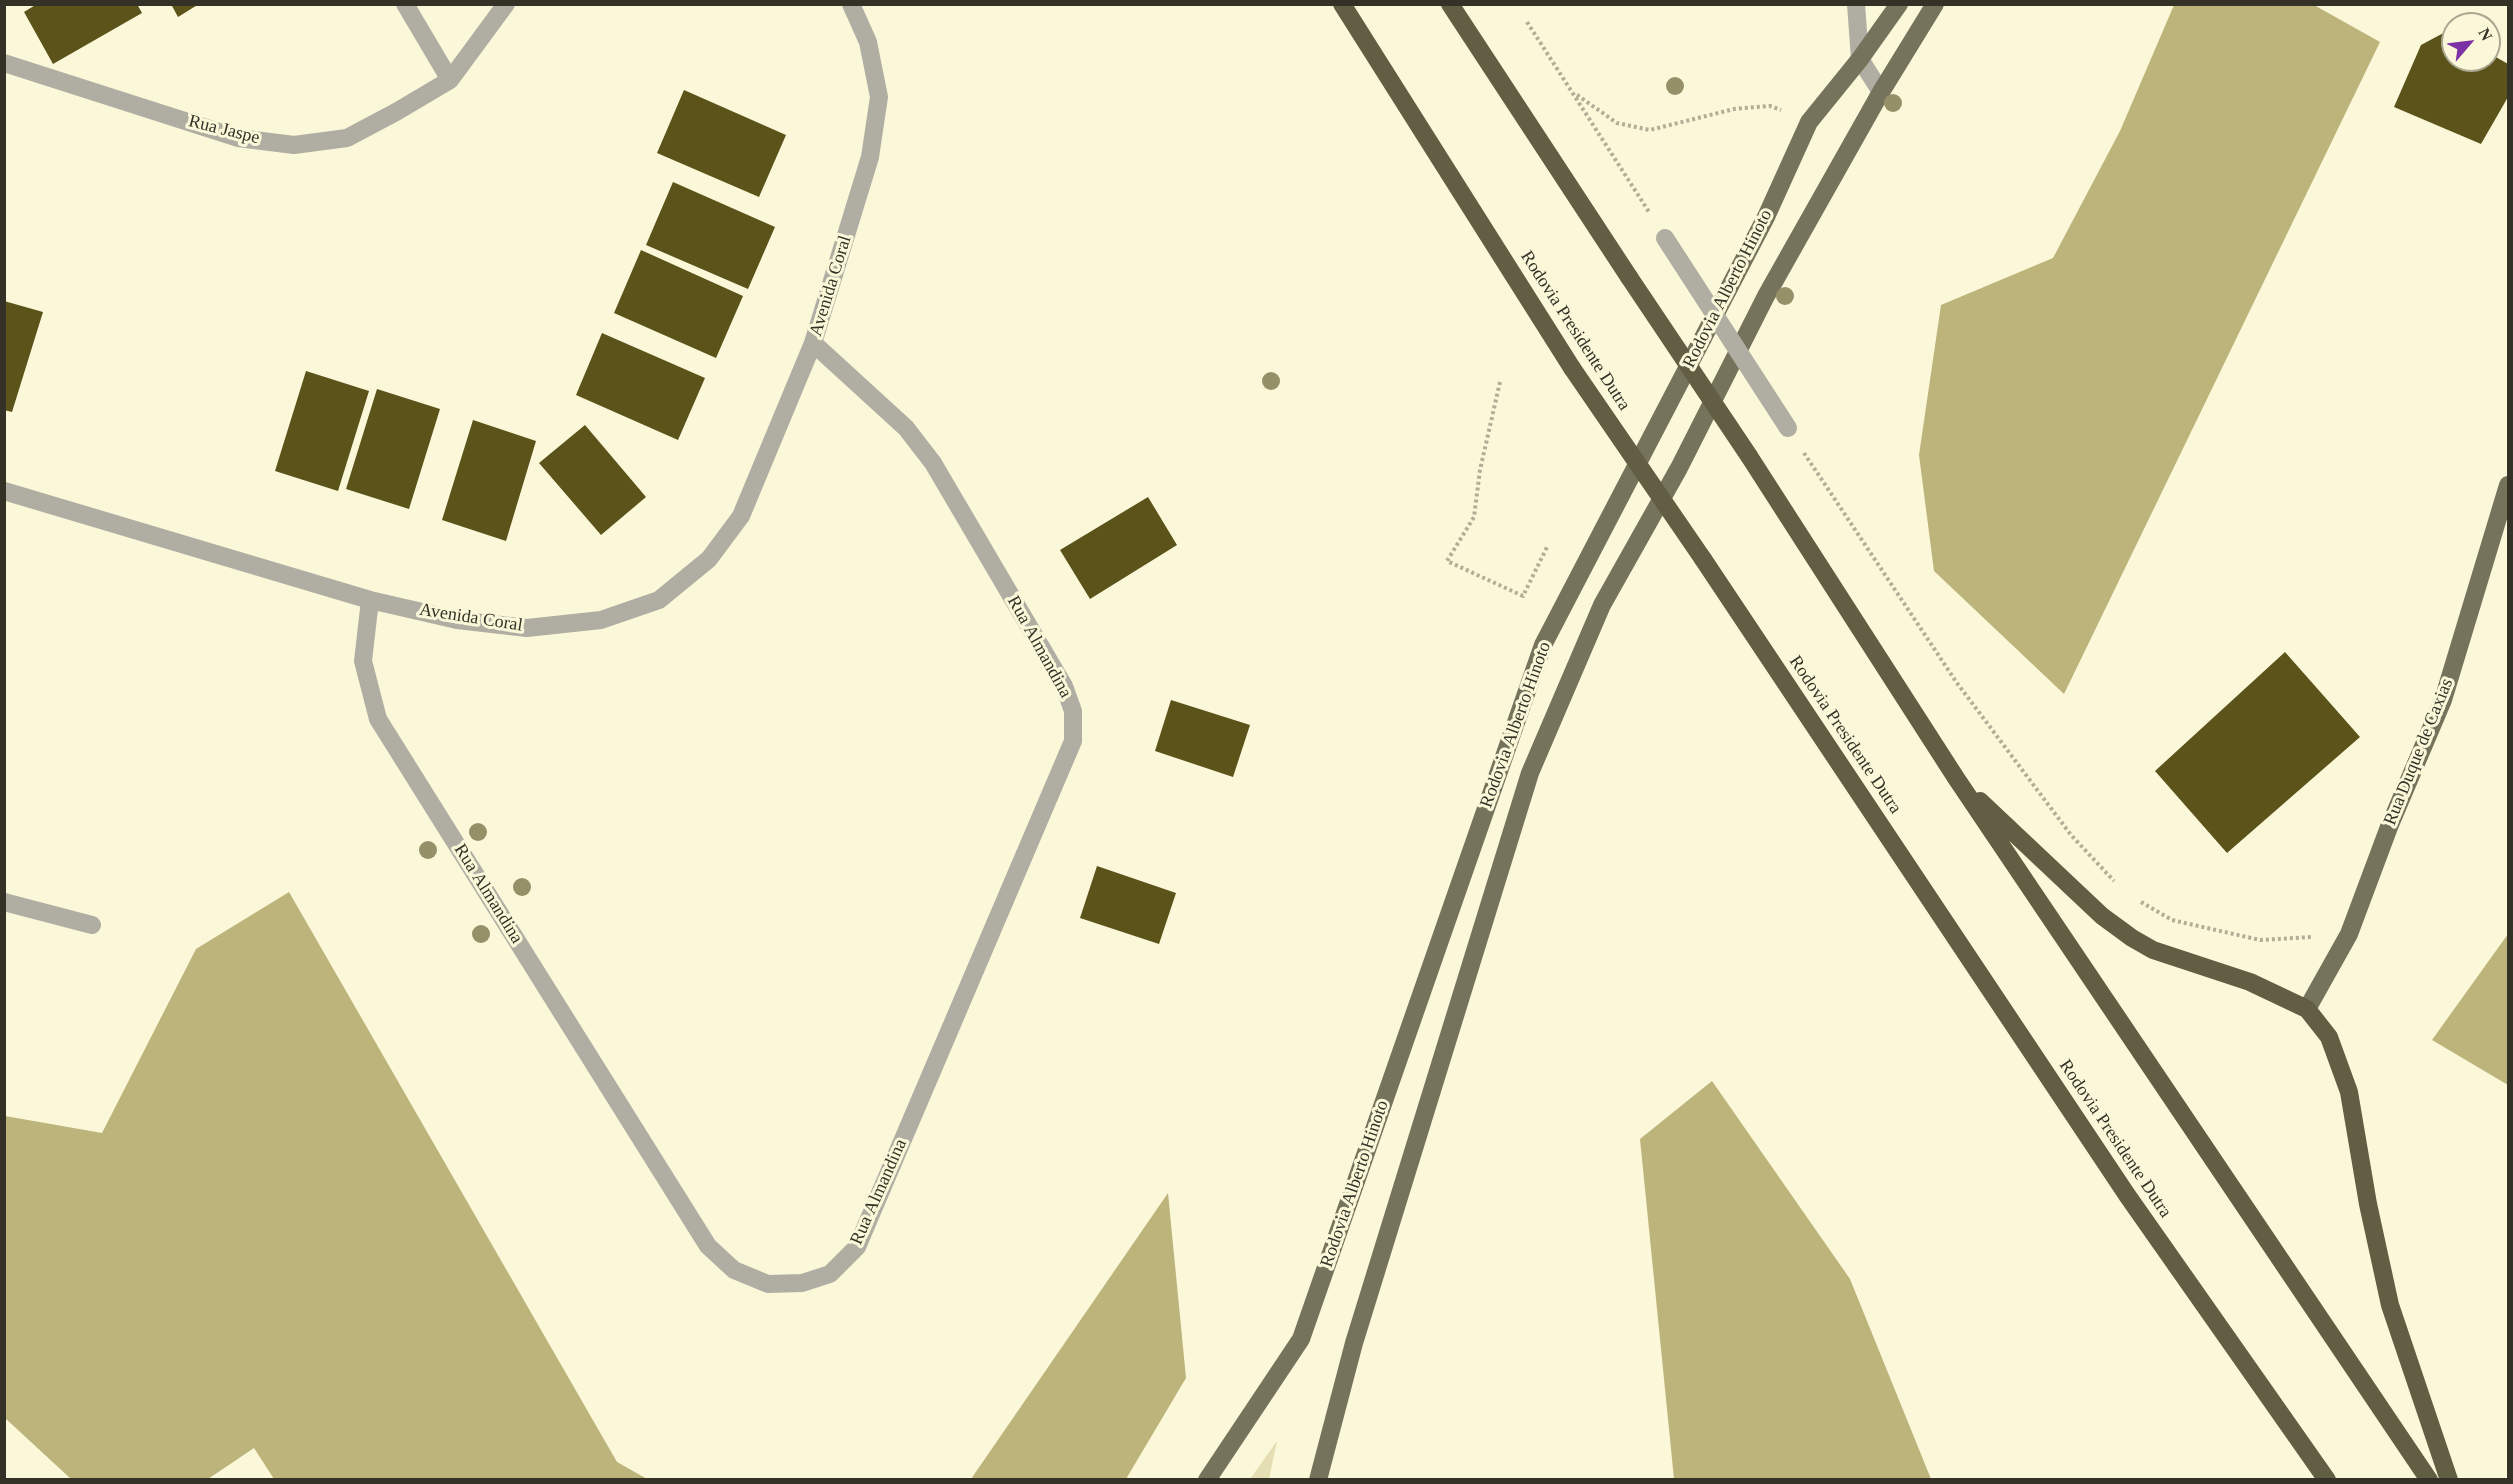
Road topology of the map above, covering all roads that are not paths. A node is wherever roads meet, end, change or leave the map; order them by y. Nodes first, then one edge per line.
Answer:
1 (405, 4) edge
2 (506, 4) edge
3 (851, 4) edge
4 (1342, 4) edge
5 (1450, 4) edge
6 (1856, 4) edge
7 (1899, 4) edge
8 (1935, 4) edge
9 (1860, 59) junction
10 (4, 63) edge
11 (450, 80) junction
12 (1881, 92) junction
13 (1665, 238) road end
14 (813, 344) junction
15 (1788, 428) road end
16 (2508, 485) edge
17 (4, 491) edge
18 (370, 600) junction
19 (1956, 778) junction
20 (4, 902) edge
21 (92, 925) dead end
22 (2307, 1009) junction
23 (1207, 1479) edge
24 (1318, 1479) edge
25 (2327, 1479) edge
26 (2428, 1479) edge
27 (2449, 1479) edge

1 - 11 street
2 - 11 street, Rua Jaspe
3 - 14 street, Avenida Coral
4 - 25 highway, Rodovia Presidente Dutra, bridge
5 - 19 highway, bridge
6 - 9 street
7 - 9 main road, Rodovia Alberto Hinoto
8 - 12 main road, Rodovia Alberto Hinoto
9 - 12 street
9 - 23 main road, Rodovia Alberto Hinoto
10 - 11 street, Rua Jaspe
12 - 24 main road, Rodovia Alberto Hinoto
13 - 15 street, bridge
14 - 18 street, Avenida Coral
14 - 18 street, Rua Almandina
16 - 22 main road, Rua Duque de Caxias
17 - 18 street, Avenida Coral
19 - 22 highway
19 - 26 highway
20 - 21 street
22 - 27 highway

